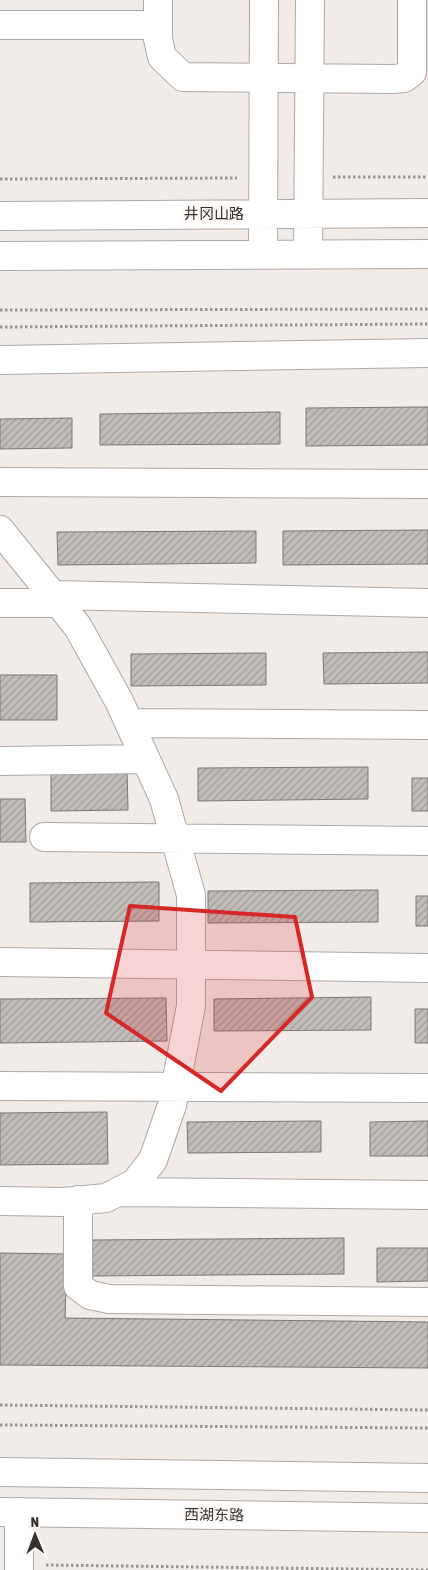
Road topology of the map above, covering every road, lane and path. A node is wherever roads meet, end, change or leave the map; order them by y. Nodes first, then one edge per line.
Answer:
1 (264, 0) edge
2 (310, 0) edge
3 (412, 0) edge
4 (158, 13) edge
5 (0, 25) edge
6 (264, 78) junction
7 (309, 78) junction
8 (428, 177) edge
9 (263, 178) junction
10 (309, 178) junction
11 (0, 179) edge
12 (428, 213) edge
13 (263, 214) junction
14 (308, 214) junction
15 (0, 216) edge
16 (263, 254) junction
17 (308, 254) junction
18 (428, 254) edge
19 (0, 256) edge
20 (428, 309) edge
21 (0, 310) edge
22 (428, 324) edge
23 (0, 327) edge
24 (428, 353) edge
25 (0, 360) edge
26 (0, 482) edge
27 (428, 484) edge
28 (0, 530) edge
29 (56, 599) junction
30 (0, 603) edge
31 (428, 603) edge
32 (129, 723) junction
33 (428, 725) edge
34 (145, 759) junction
35 (0, 761) edge
36 (44, 837) dead end
37 (175, 838) junction
38 (428, 841) edge
39 (0, 962) edge
40 (191, 965) junction
41 (428, 968) edge
42 (0, 1086) edge
43 (176, 1087) junction
44 (428, 1088) edge
45 (119, 1192) junction
46 (428, 1195) edge
47 (78, 1200) junction
48 (0, 1201) edge
49 (428, 1302) edge
50 (0, 1405) edge
51 (428, 1410) edge
52 (0, 1425) edge
53 (428, 1428) edge
54 (428, 1471) edge
55 (0, 1472) edge
56 (336, 1477) junction
57 (428, 1478) edge
58 (10, 1512) edge
59 (336, 1517) junction
60 (428, 1518) edge
61 (428, 1526) edge
62 (19, 1567) edge
63 (428, 1570) edge

1 - 6 street
2 - 7 street
3 - 7 street
4 - 5 street
4 - 6 street
6 - 7 street
6 - 9 street
7 - 10 street
8 - 10 path
9 - 11 path
9 - 13 street
10 - 14 street
12 - 14 street, 井冈山路
13 - 14 street, 井冈山路
13 - 15 street, 井冈山路
13 - 16 street
14 - 17 street
16 - 17 street
16 - 19 street
17 - 18 street
20 - 21 path
22 - 23 path
24 - 25 street
26 - 27 street
28 - 29 street
29 - 30 street
29 - 31 street
29 - 32 street
32 - 33 street
32 - 34 street
34 - 35 street
34 - 37 street
36 - 37 street
37 - 38 street
37 - 40 street
39 - 40 street
40 - 41 street
40 - 43 street
42 - 43 street
43 - 44 street
43 - 45 street
45 - 46 street
45 - 47 street
47 - 48 street
47 - 49 street
50 - 51 path
52 - 53 path
54 - 56 street
55 - 56 street
56 - 57 street
58 - 59 street, 西湖东路
58 - 62 street
59 - 60 street, 西湖东路
59 - 61 street
62 - 63 path

